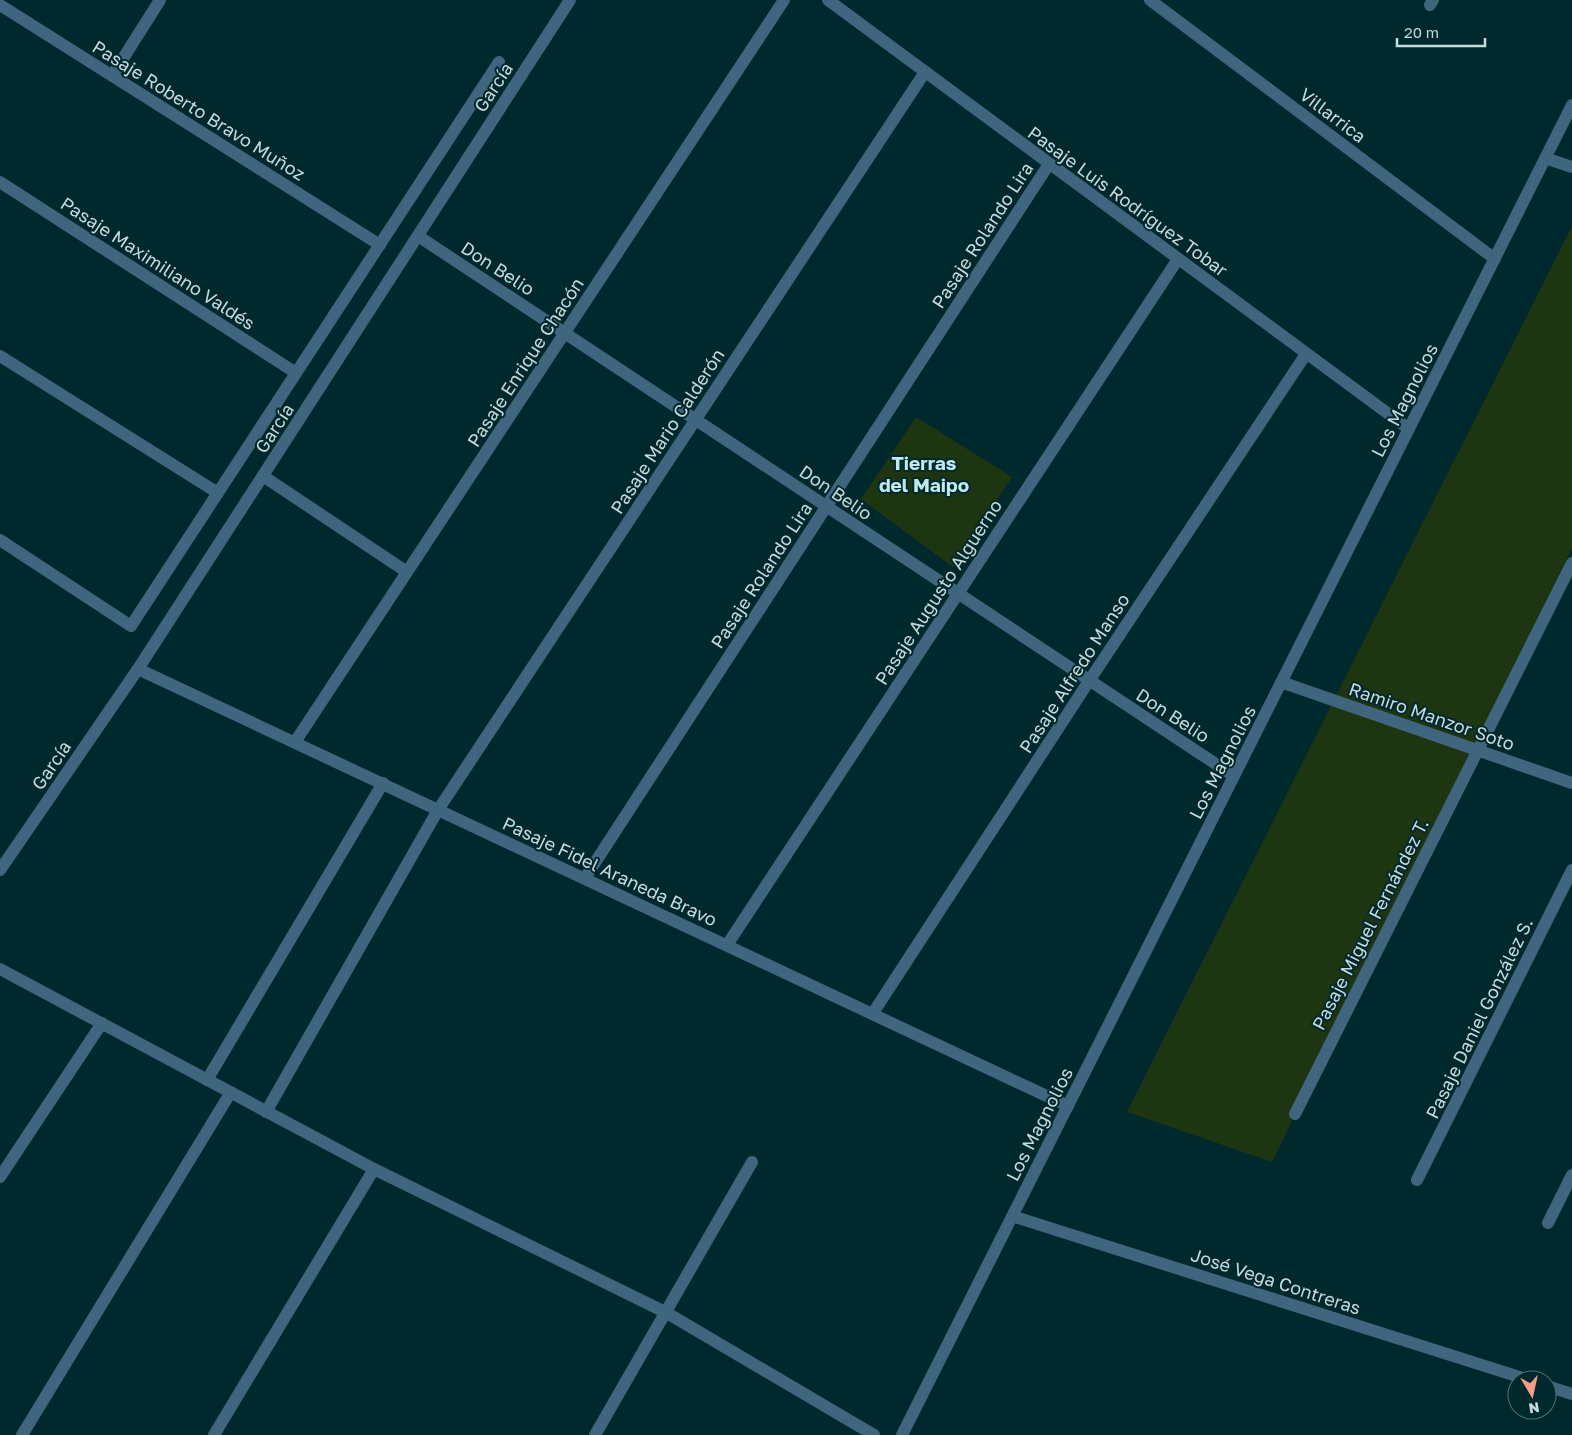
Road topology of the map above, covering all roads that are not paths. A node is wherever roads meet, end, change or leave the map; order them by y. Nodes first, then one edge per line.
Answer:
1 (160, 0) edge
2 (570, 0) edge
3 (784, 0) edge
4 (828, 0) edge
5 (1150, 0) edge
6 (0, 5) edge
7 (499, 62) dead end
8 (925, 72) junction
9 (112, 76) junction
10 (1572, 104) edge
11 (1545, 158) junction
12 (1050, 164) junction
13 (1572, 168) edge
14 (0, 182) edge
15 (418, 236) junction
16 (380, 245) junction
17 (1178, 259) junction
18 (1494, 259) junction
19 (564, 333) junction
20 (1306, 354) junction
21 (0, 356) edge
22 (296, 373) junction
23 (696, 420) junction
24 (1409, 429) junction
25 (263, 476) junction
26 (218, 493) junction
27 (826, 507) junction
28 (0, 540) edge
29 (1572, 563) edge
30 (407, 572) junction
31 (958, 594) junction
32 (138, 669) junction
33 (1089, 681) junction
34 (1281, 682) junction
35 (295, 742) junction
36 (1477, 750) junction
37 (1234, 776) junction
38 (1572, 783) edge
39 (383, 784) junction
40 (438, 810) junction
41 (0, 870) edge
42 (1572, 870) edge
43 (585, 878) junction
44 (727, 945) junction
45 (0, 969) edge
46 (874, 1014) junction
47 (102, 1023) junction
48 (207, 1080) junction
49 (231, 1092) junction
50 (1068, 1106) junction
51 (266, 1112) junction
52 (1295, 1114) dead end
53 (752, 1162) dead end
54 (374, 1169) junction
55 (1572, 1175) edge
56 (0, 1177) edge
57 (1418, 1180) dead end
58 (1012, 1216) junction
59 (1548, 1223) dead end
60 (667, 1313) junction
61 (1507, 1373) edge
62 (1557, 1389) edge
63 (1572, 1394) edge
64 (22, 1435) edge
65 (214, 1435) edge
66 (595, 1435) edge
67 (874, 1435) edge
68 (902, 1435) edge

1 - 9 street
2 - 15 street, García
3 - 19 street, Pasaje Enrique Chacón
4 - 8 street, Pasaje Luis Rodríguez Tobar
5 - 18 street, Villarrica
6 - 9 street, Pasaje Roberto Bravo Muñoz
7 - 16 street, García
8 - 12 street, Pasaje Luis Rodríguez Tobar
8 - 23 street, Pasaje Mario Calderón
9 - 16 street, Pasaje Roberto Bravo Muñoz
10 - 11 street, Los Magnolios
11 - 13 street
11 - 18 street, Los Magnolios
12 - 17 street, Pasaje Luis Rodríguez Tobar
12 - 27 street, Pasaje Rolando Lira
14 - 22 street, Pasaje Maximiliano Valdés
15 - 19 street, Don Belio
15 - 25 street, García
16 - 22 street, García
17 - 20 street, Pasaje Luis Rodríguez Tobar
17 - 31 street, Pasaje Augusto Alguerno
18 - 24 street, Los Magnolios
19 - 23 street, Don Belio
19 - 30 street, Pasaje Enrique Chacón
20 - 24 street, Pasaje Luis Rodríguez Tobar
20 - 33 street, Pasaje Alfredo Manso
21 - 26 street
22 - 26 street, García
23 - 27 street, Don Belio
23 - 40 street, Pasaje Mario Calderón
24 - 34 street, Los Magnolios
25 - 30 street
25 - 32 street, García
26 - 28 street, García
27 - 31 street, Don Belio
27 - 43 street, Pasaje Rolando Lira
29 - 36 street, Pasaje Miguel Fernández T.
30 - 35 street, Pasaje Enrique Chacón
31 - 33 street, Don Belio
31 - 44 street, Pasaje Augusto Alguerno
32 - 35 street, Pasaje Fidel Araneda Bravo
32 - 41 street, García
33 - 37 street, Don Belio
33 - 46 street, Pasaje Alfredo Manso
34 - 36 street, Ramiro Manzor Soto
34 - 37 street, Los Magnolios
35 - 39 street, Pasaje Fidel Araneda Bravo
36 - 38 street, Ramiro Manzor Soto
36 - 52 street, Pasaje Miguel Fernández T.
37 - 50 street, Los Magnolios
39 - 40 street, Pasaje Fidel Araneda Bravo
39 - 48 street
40 - 43 street, Pasaje Fidel Araneda Bravo
40 - 51 street, Pasaje Mario Calderón
42 - 57 street, Pasaje Daniel González S.
43 - 44 street, Pasaje Fidel Araneda Bravo
44 - 46 street, Pasaje Fidel Araneda Bravo
45 - 47 street
46 - 50 street, Pasaje Fidel Araneda Bravo
47 - 48 street
47 - 56 street
48 - 49 street
49 - 51 street
49 - 64 street
50 - 58 street, Los Magnolios
51 - 54 street
53 - 60 street
54 - 60 street
54 - 65 street
55 - 59 street
58 - 61 street, José Vega Contreras
58 - 68 street, Los Magnolios
60 - 66 street
60 - 67 street
62 - 63 street

